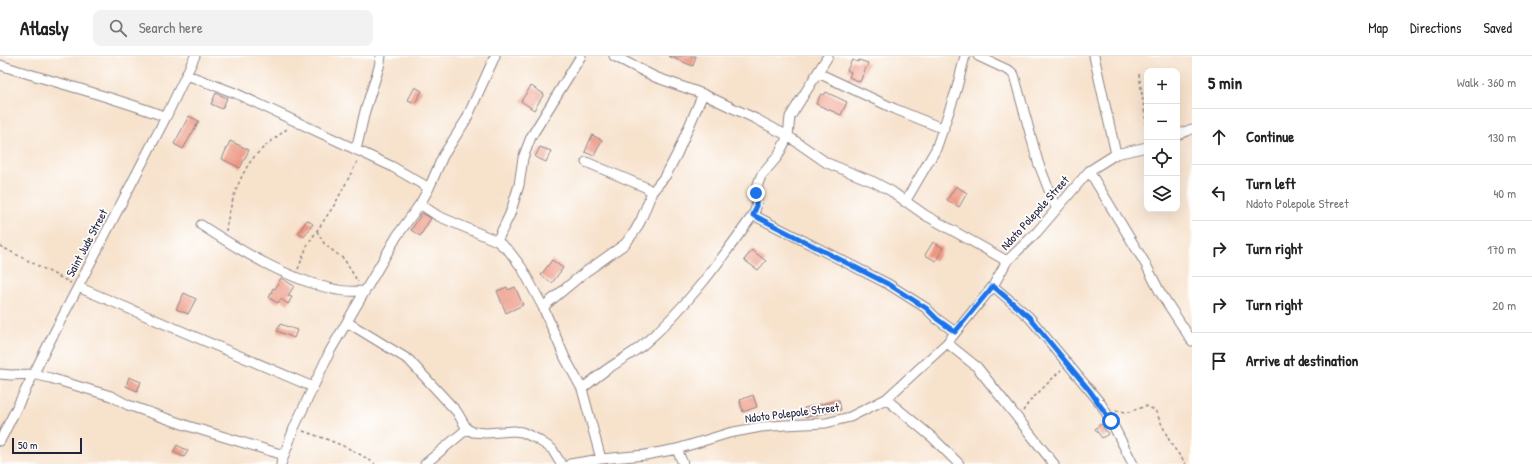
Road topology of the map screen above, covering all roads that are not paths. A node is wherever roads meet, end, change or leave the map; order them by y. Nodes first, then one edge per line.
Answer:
1 (195, 56) edge
2 (381, 56) edge
3 (495, 56) edge
4 (581, 56) edge
5 (614, 56) edge
6 (828, 56) edge
7 (965, 56) edge
8 (978, 56) edge
9 (1094, 56) edge
10 (0, 65) edge
11 (818, 73) junction
12 (187, 75) junction
13 (703, 94) junction
14 (166, 118) junction
15 (944, 129) junction
16 (1192, 129) edge
17 (1180, 134) edge
18 (788, 136) junction
19 (1144, 148) edge
20 (359, 151) junction
21 (1116, 154) junction
22 (586, 162) dead end
23 (1089, 171) junction
24 (429, 188) junction
25 (652, 192) junction
26 (905, 202) junction
27 (420, 204) junction
28 (1056, 208) junction
29 (753, 215) junction
30 (201, 225) dead end
31 (498, 241) junction
32 (1007, 261) junction
33 (993, 286) junction
34 (78, 287) junction
35 (364, 291) junction
36 (543, 307) junction
37 (347, 322) junction
38 (955, 332) junction
39 (1192, 341) edge
40 (947, 343) junction
41 (0, 374) edge
42 (33, 374) junction
43 (313, 387) junction
44 (582, 389) junction
45 (886, 399) junction
46 (467, 429) junction
47 (0, 441) edge
48 (678, 448) junction
49 (284, 454) junction
50 (601, 459) junction
51 (954, 463) edge
52 (281, 464) edge
53 (425, 464) edge
54 (561, 464) edge
55 (570, 464) edge
56 (684, 464) edge
57 (1054, 464) edge
58 (1134, 464) edge

1 - 12 street, Saint Jude Street
2 - 20 street
3 - 24 street
4 - 31 street
5 - 13 street
6 - 11 street
7 - 15 street
8 - 28 street
9 - 21 street
10 - 14 street
11 - 15 street
11 - 18 street
12 - 14 street, Saint Jude Street
12 - 20 street
13 - 18 street
13 - 25 street
14 - 34 street, Saint Jude Street
15 - 26 street
16 - 17 street
18 - 26 street
18 - 29 street
19 - 21 street, Ndoto Polepole Street
20 - 24 street
21 - 23 street, Ndoto Polepole Street
22 - 25 street
23 - 28 street, Ndoto Polepole Street
23 - 39 street
24 - 27 street
25 - 36 street
26 - 32 street
27 - 31 street
27 - 35 street
28 - 32 street, Ndoto Polepole Street
29 - 38 street
29 - 44 street
30 - 35 street
31 - 36 street
32 - 33 street, Ndoto Polepole Street
33 - 38 street, Ndoto Polepole Street
33 - 58 street
34 - 42 street, Saint Jude Street
34 - 43 street
35 - 37 street
36 - 44 street
37 - 43 street
37 - 46 street
38 - 40 street, Ndoto Polepole Street
40 - 45 street, Ndoto Polepole Street
40 - 57 street
41 - 42 street
42 - 47 street, Saint Jude Street
42 - 49 street
43 - 49 street
44 - 50 street
45 - 48 street, Ndoto Polepole Street
45 - 51 street
46 - 53 street
46 - 54 street
48 - 50 street, Ndoto Polepole Street
48 - 56 street
49 - 52 street
50 - 55 street, Ndoto Polepole Street

